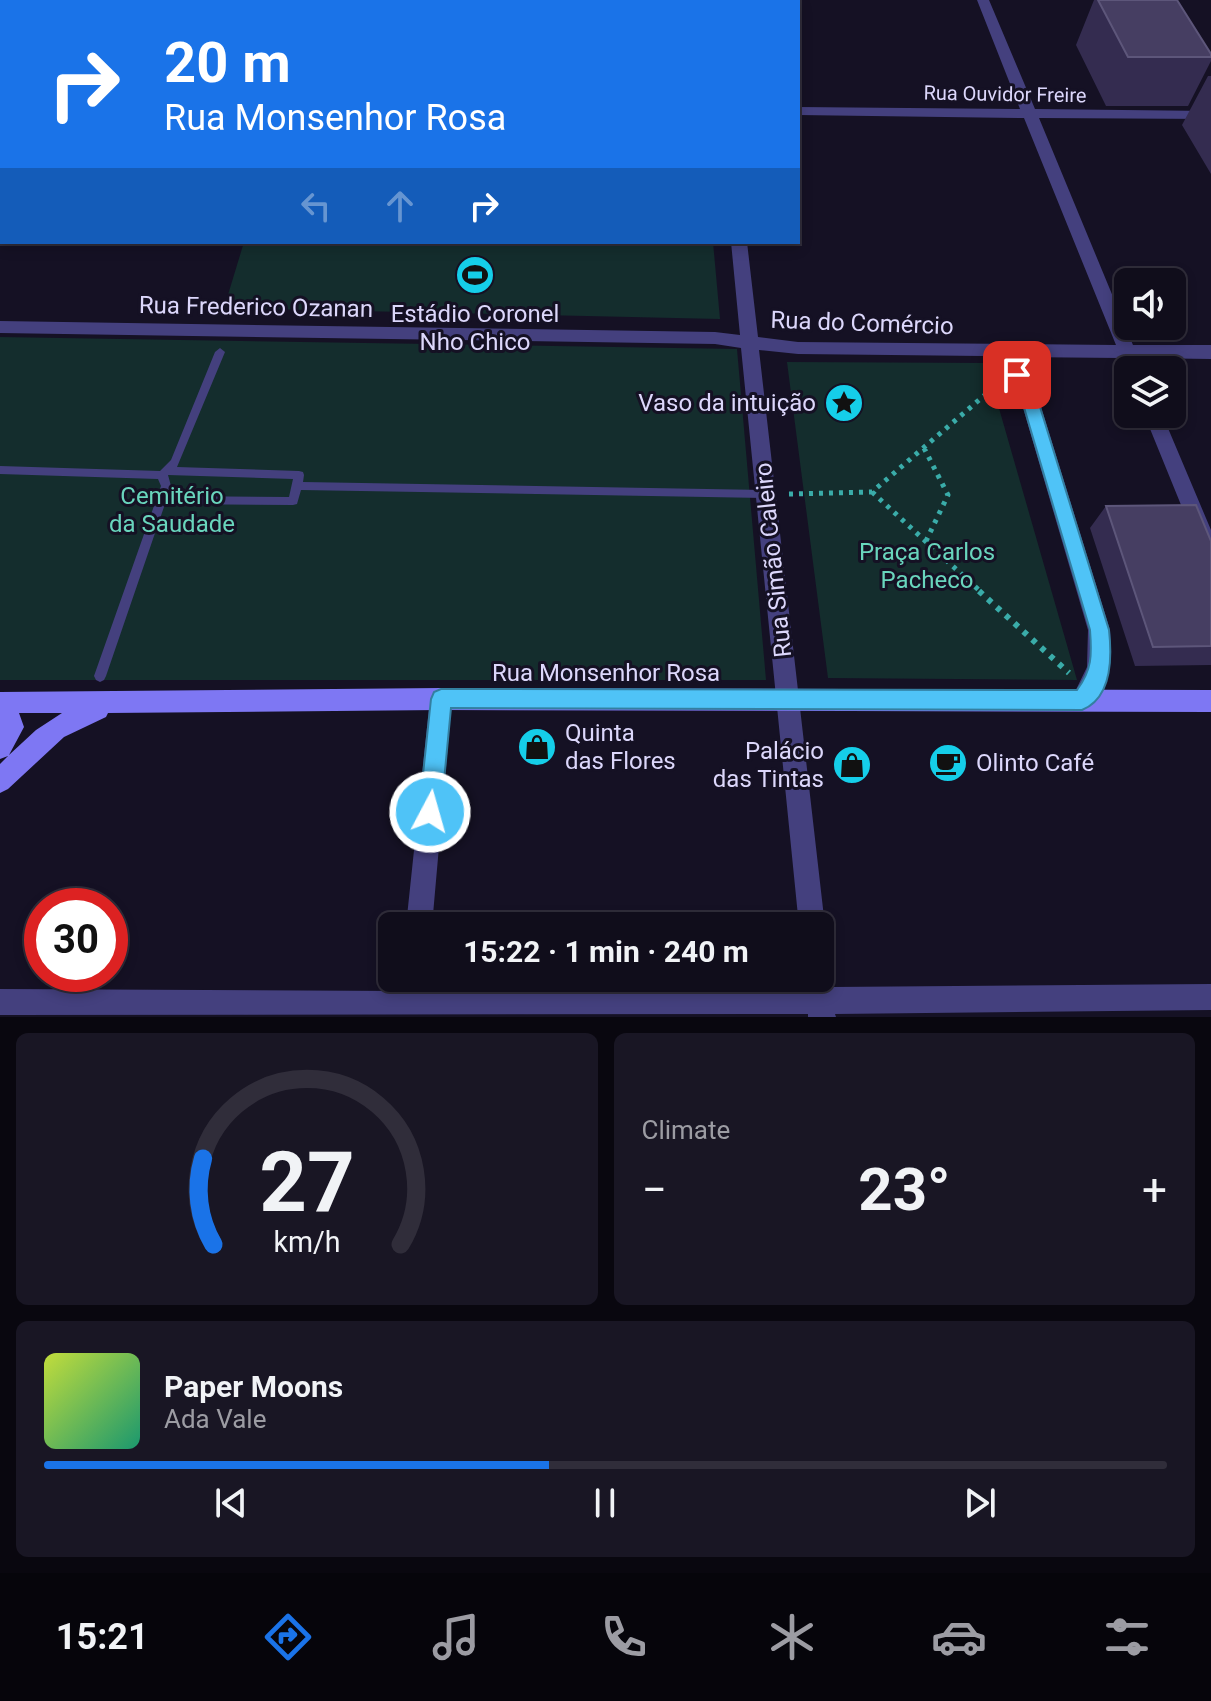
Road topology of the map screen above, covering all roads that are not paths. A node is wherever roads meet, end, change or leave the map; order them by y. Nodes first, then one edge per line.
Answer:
1 (983, 0) edge
2 (1203, 96) edge
3 (800, 111) edge
4 (1211, 112) edge
5 (1030, 115) junction
6 (739, 244) edge
7 (0, 327) edge
8 (752, 343) junction
9 (987, 350) junction
10 (1127, 351) junction
11 (220, 352) dead end
12 (1211, 352) edge
13 (1129, 356) edge
14 (1159, 428) edge
15 (0, 470) edge
16 (164, 473) junction
17 (298, 486) junction
18 (767, 494) junction
19 (161, 500) junction
20 (1211, 554) edge
21 (100, 676) dead end
22 (1079, 690) junction
23 (441, 699) junction
24 (787, 699) junction
25 (1211, 701) edge
26 (0, 703) edge
27 (119, 703) junction
28 (0, 710) edge
29 (0, 748) edge
30 (0, 781) edge
31 (420, 912) edge
32 (810, 912) edge
33 (1211, 997) edge
34 (820, 998) edge
35 (0, 1002) edge
36 (411, 1011) edge

1 - 5 street
2 - 4 street
3 - 5 street, Rua Ouvidor Freire
4 - 5 street, Rua Ouvidor Freire
5 - 10 street
6 - 8 street, Rua Simão Caleiro
7 - 8 street, Rua Frederico Ozanan
8 - 9 street, Rua do Comércio
8 - 18 street, Rua Simão Caleiro
9 - 10 street, Rua do Comércio
9 - 22 street
10 - 12 street, Rua do Comércio
10 - 13 street
11 - 16 lane
14 - 20 street
15 - 16 lane
16 - 17 lane
16 - 19 lane
17 - 18 lane
17 - 19 lane
18 - 24 street, Rua Simão Caleiro
19 - 21 lane
22 - 24 street, Rua Monsenhor Rosa
22 - 25 street, Rua Monsenhor Rosa
23 - 24 street, Rua Monsenhor Rosa
23 - 27 street, Rua Monsenhor Rosa
23 - 31 street
24 - 32 street, Rua Simão Caleiro
26 - 27 street, Rua Monsenhor Rosa
27 - 30 street
28 - 29 street
33 - 34 street
34 - 36 street
35 - 36 street

